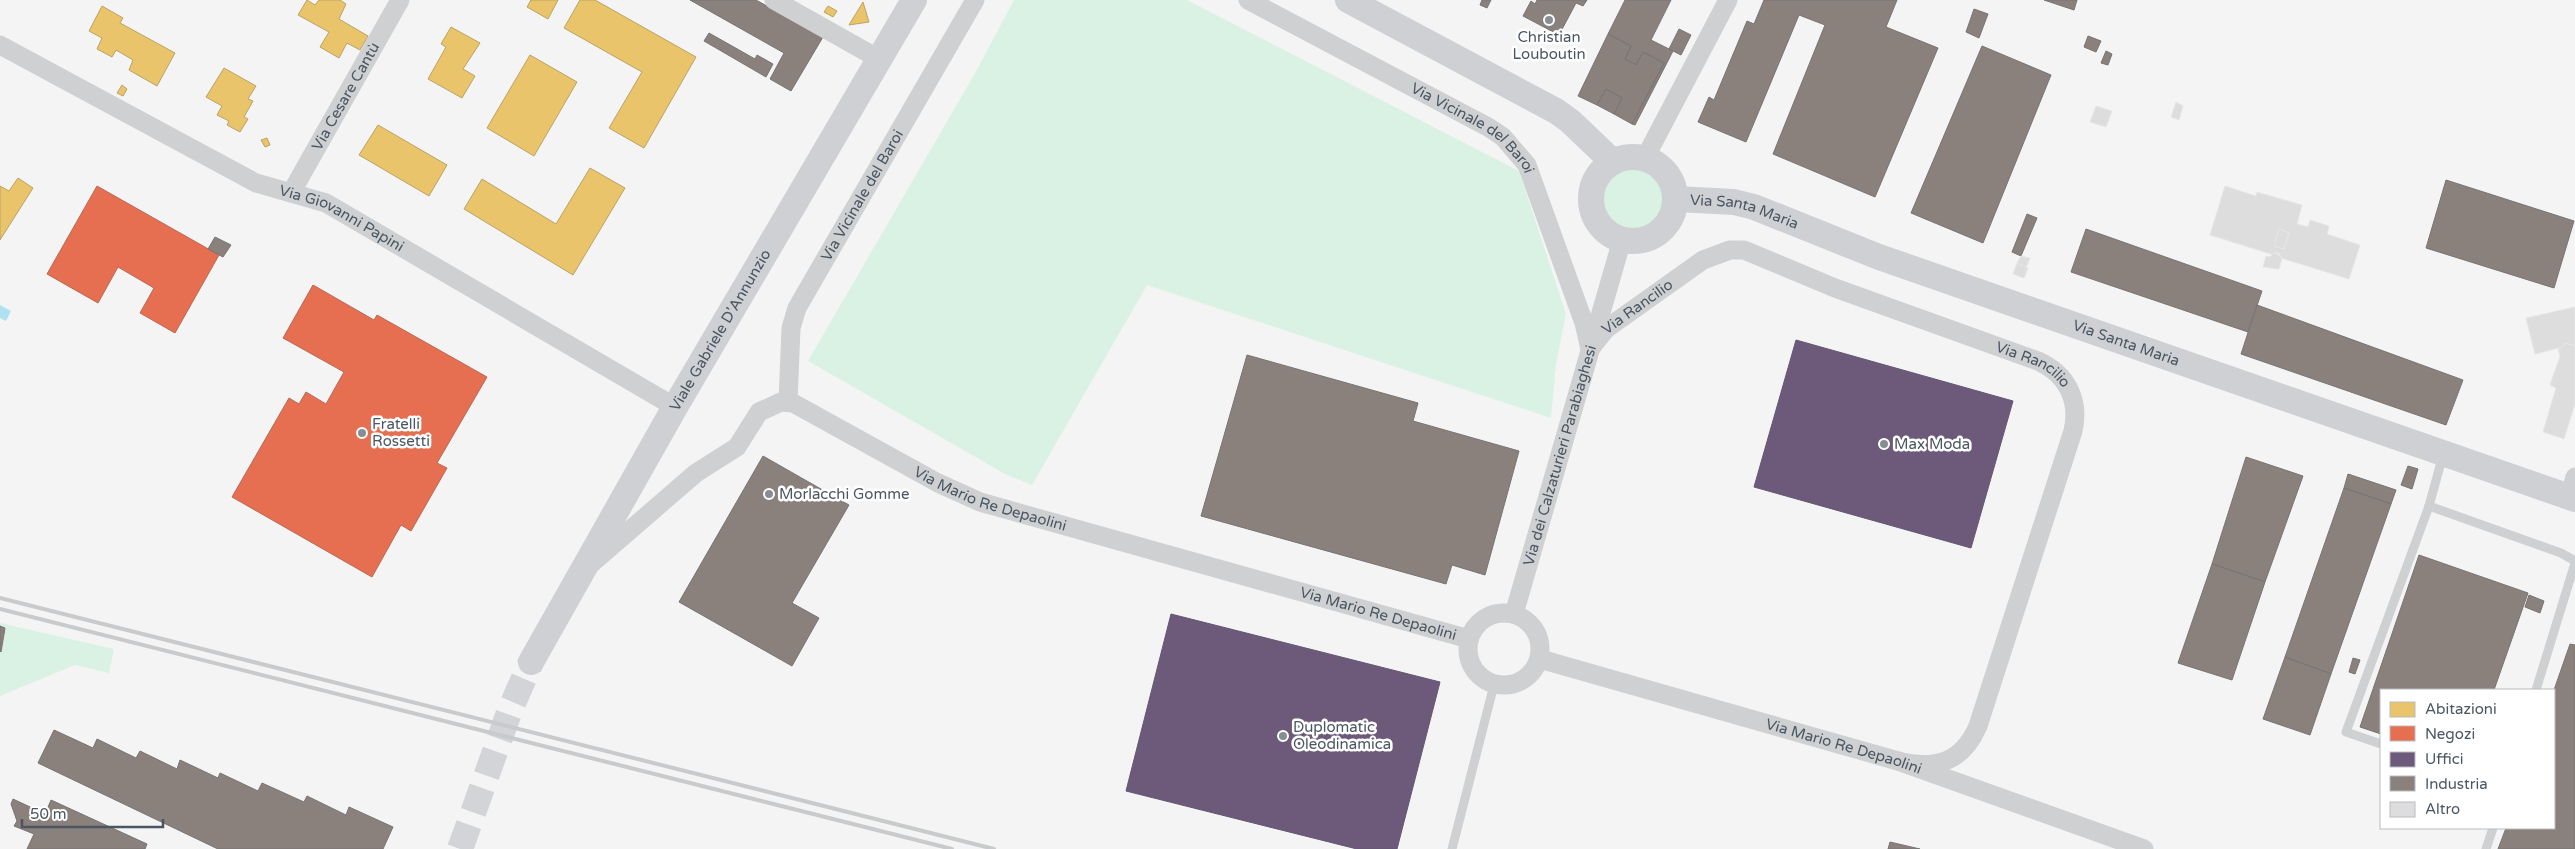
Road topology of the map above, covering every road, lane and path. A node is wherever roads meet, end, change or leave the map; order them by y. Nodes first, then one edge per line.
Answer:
1 (400, 0) edge
2 (774, 0) edge
3 (914, 0) edge
4 (975, 0) edge
5 (1248, 0) edge
6 (1348, 0) edge
7 (1728, 0) edge
8 (0, 45) edge
9 (879, 58) junction
10 (1645, 158) junction
11 (1613, 162) junction
12 (291, 192) junction
13 (1676, 199) junction
14 (1622, 240) junction
15 (1590, 349) junction
16 (788, 402) junction
17 (674, 407) junction
18 (2444, 453) junction
19 (2573, 491) edge
20 (2428, 506) junction
21 (2575, 562) edge
22 (581, 572) junction
23 (1514, 614) junction
24 (1469, 639) junction
25 (1540, 659) junction
26 (530, 662) tunnel mouth
27 (1494, 685) junction
28 (2536, 689) edge
29 (2380, 744) edge
30 (1898, 761) junction
31 (2493, 829) edge
32 (1452, 849) edge
33 (2144, 849) edge
34 (2486, 849) edge

1 - 12 street, Via Cesare Cantù
2 - 9 street
3 - 9 street, Viale Gabriele D'Annunzio
4 - 16 street, Via Vicinale del Baroi
5 - 15 street, Via Vicinale del Baroi
6 - 11 street
7 - 10 street
8 - 12 street, Via Giovanni Papini
9 - 17 street, Viale Gabriele D'Annunzio
10 - 11 street
10 - 13 street, Via Santa Maria
11 - 14 street
12 - 17 street, Via Giovanni Papini
13 - 14 street, Via Santa Maria
13 - 18 street, Via Santa Maria
14 - 15 street, Via dei Calzaturieri Parabiaghesi
15 - 23 street, Via dei Calzaturieri Parabiaghesi
15 - 30 street, Via Rancilio
16 - 22 street
16 - 24 street, Via Mario Re Depaolini
17 - 22 street, Viale Gabriele D'Annunzio
18 - 19 street, Via Santa Maria
18 - 20 lane
20 - 21 lane
20 - 29 lane
21 - 28 lane
22 - 26 street, Viale Gabriele D'Annunzio
23 - 24 street, Via Mario Re Depaolini
23 - 25 street
24 - 27 street, Via Mario Re Depaolini
25 - 27 street
25 - 30 street, Via Mario Re Depaolini
27 - 32 lane
30 - 33 street, Via Mario Re Depaolini
31 - 34 lane

